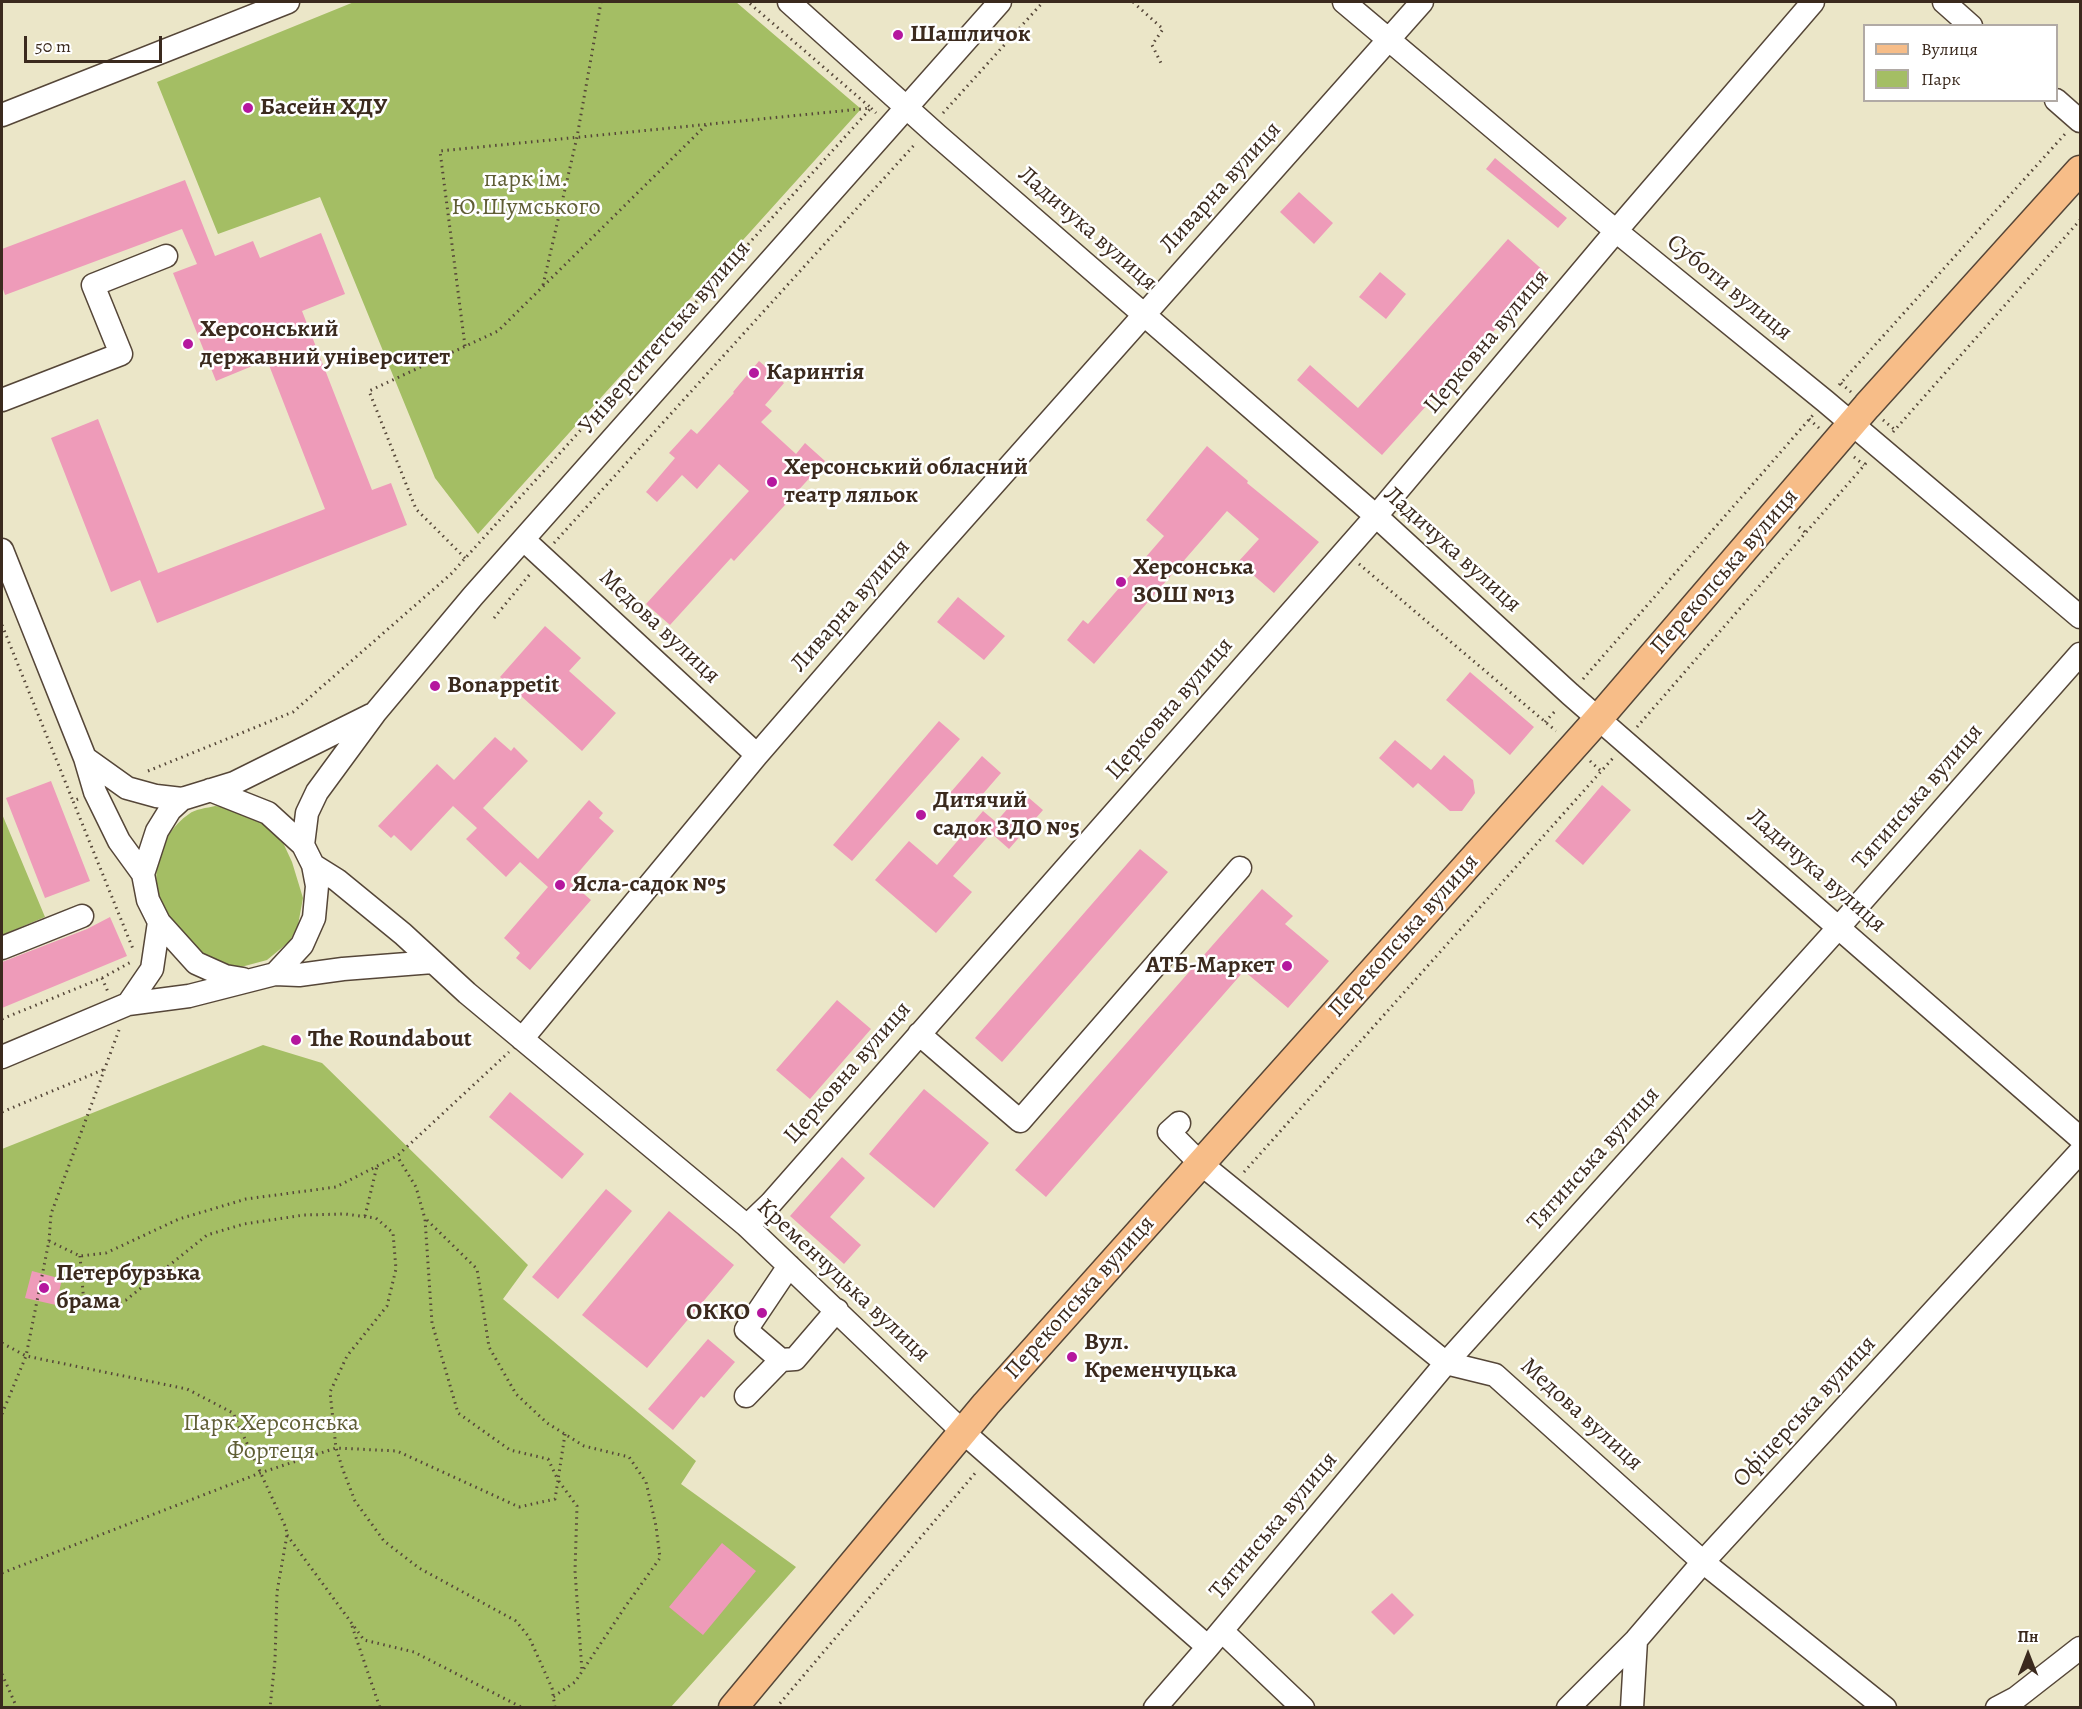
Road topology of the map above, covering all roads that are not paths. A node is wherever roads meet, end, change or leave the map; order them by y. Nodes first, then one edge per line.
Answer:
1 (288, 2) edge
2 (789, 2) edge
3 (1000, 2) edge
4 (1344, 2) edge
5 (1422, 2) edge
6 (1813, 2) edge
7 (1944, 2) edge
8 (1969, 24) edge
9 (1388, 40) junction
10 (2058, 102) edge
11 (905, 106) junction
12 (2, 115) edge
13 (2080, 120) edge
14 (2080, 170) edge
15 (1616, 231) junction
16 (166, 256) dead end
17 (1144, 315) junction
18 (2, 400) edge
19 (1852, 424) junction
20 (1376, 516) junction
21 (524, 540) junction
22 (2, 550) edge
23 (2080, 617) edge
24 (2080, 654) edge
25 (375, 713) junction
26 (1599, 718) junction
27 (757, 755) junction
28 (85, 758) junction
29 (210, 790) junction
30 (182, 798) junction
31 (308, 855) junction
32 (1240, 868) dead end
33 (143, 874) junction
34 (82, 916) dead end
35 (159, 922) junction
36 (1839, 927) junction
37 (2, 948) edge
38 (433, 962) junction
39 (275, 974) junction
40 (251, 980) junction
41 (122, 1007) junction
42 (919, 1034) junction
43 (522, 1039) junction
44 (2, 1057) edge
45 (1179, 1123) dead end
46 (2080, 1138) edge
47 (2080, 1152) edge
48 (1200, 1163) junction
49 (747, 1226) junction
50 (789, 1266) junction
51 (837, 1310) junction
52 (781, 1360) junction
53 (1446, 1363) junction
54 (746, 1396) dead end
55 (963, 1432) junction
56 (1703, 1562) junction
57 (1215, 1639) junction
58 (1636, 1640) junction
59 (2080, 1648) edge
60 (733, 1707) edge
61 (1155, 1707) edge
62 (1303, 1707) edge
63 (1568, 1707) edge
64 (1632, 1707) edge
65 (1885, 1707) edge
66 (1997, 1707) edge

1 - 12 street
2 - 11 street, Ладичука вулиця
3 - 11 street, Університетська вулиця
4 - 9 street, Суботи вулиця
5 - 9 street, Ливарна вулиця
6 - 15 street, Церковна вулиця
7 - 8 street
9 - 15 street, Суботи вулиця
9 - 17 street, Ливарна вулиця
10 - 13 street
11 - 17 street, Ладичука вулиця
11 - 21 street, Університетська вулиця
14 - 19 main road, Перекопська вулиця
15 - 19 street, Суботи вулиця
15 - 20 street, Церковна вулиця
16 - 18 street
17 - 20 street, Ладичука вулиця
17 - 27 street, Ливарна вулиця
19 - 23 street, Суботи вулиця
19 - 26 main road, Перекопська вулиця
20 - 26 street, Ладичука вулиця
20 - 42 street, Церковна вулиця
21 - 25 street, Університетська вулиця
21 - 27 street, Медова вулиця
22 - 28 street
24 - 36 street, Тягинська вулиця
25 - 29 street, Університетська вулиця
25 - 31 street, Університетська вулиця
26 - 36 street, Ладичука вулиця
26 - 48 main road, Перекопська вулиця
27 - 43 street, Ливарна вулиця
28 - 30 street
28 - 33 street
29 - 30 street
29 - 31 street
30 - 33 street
31 - 38 street, Кременчуцька вулиця
31 - 39 street
32 - 42 street
33 - 35 street
34 - 37 street
35 - 40 street
35 - 41 street
36 - 46 street, Ладичука вулиця
36 - 53 street, Тягинська вулиця
38 - 39 street
38 - 43 street, Кременчуцька вулиця
39 - 40 street
40 - 41 street
41 - 44 street
42 - 49 street, Церковна вулиця
43 - 49 street, Кременчуцька вулиця
45 - 48 street, Медова вулиця
47 - 56 street, Офіцерська вулиця
48 - 53 street, Медова вулиця
48 - 55 main road, Перекопська вулиця
49 - 50 street, Кременчуцька вулиця
50 - 51 street, Кременчуцька вулиця
50 - 52 street
51 - 52 street
51 - 55 street, Кременчуцька вулиця
52 - 54 street
53 - 56 street, Медова вулиця
53 - 57 street, Тягинська вулиця
55 - 57 street, Кременчуцька вулиця
55 - 60 main road, Перекопська вулиця
56 - 58 street, Офіцерська вулиця
56 - 65 street, Медова вулиця
57 - 61 street, Тягинська вулиця
57 - 62 street, Кременчуцька вулиця
58 - 63 street, Офіцерська вулиця
58 - 64 street
59 - 66 street

